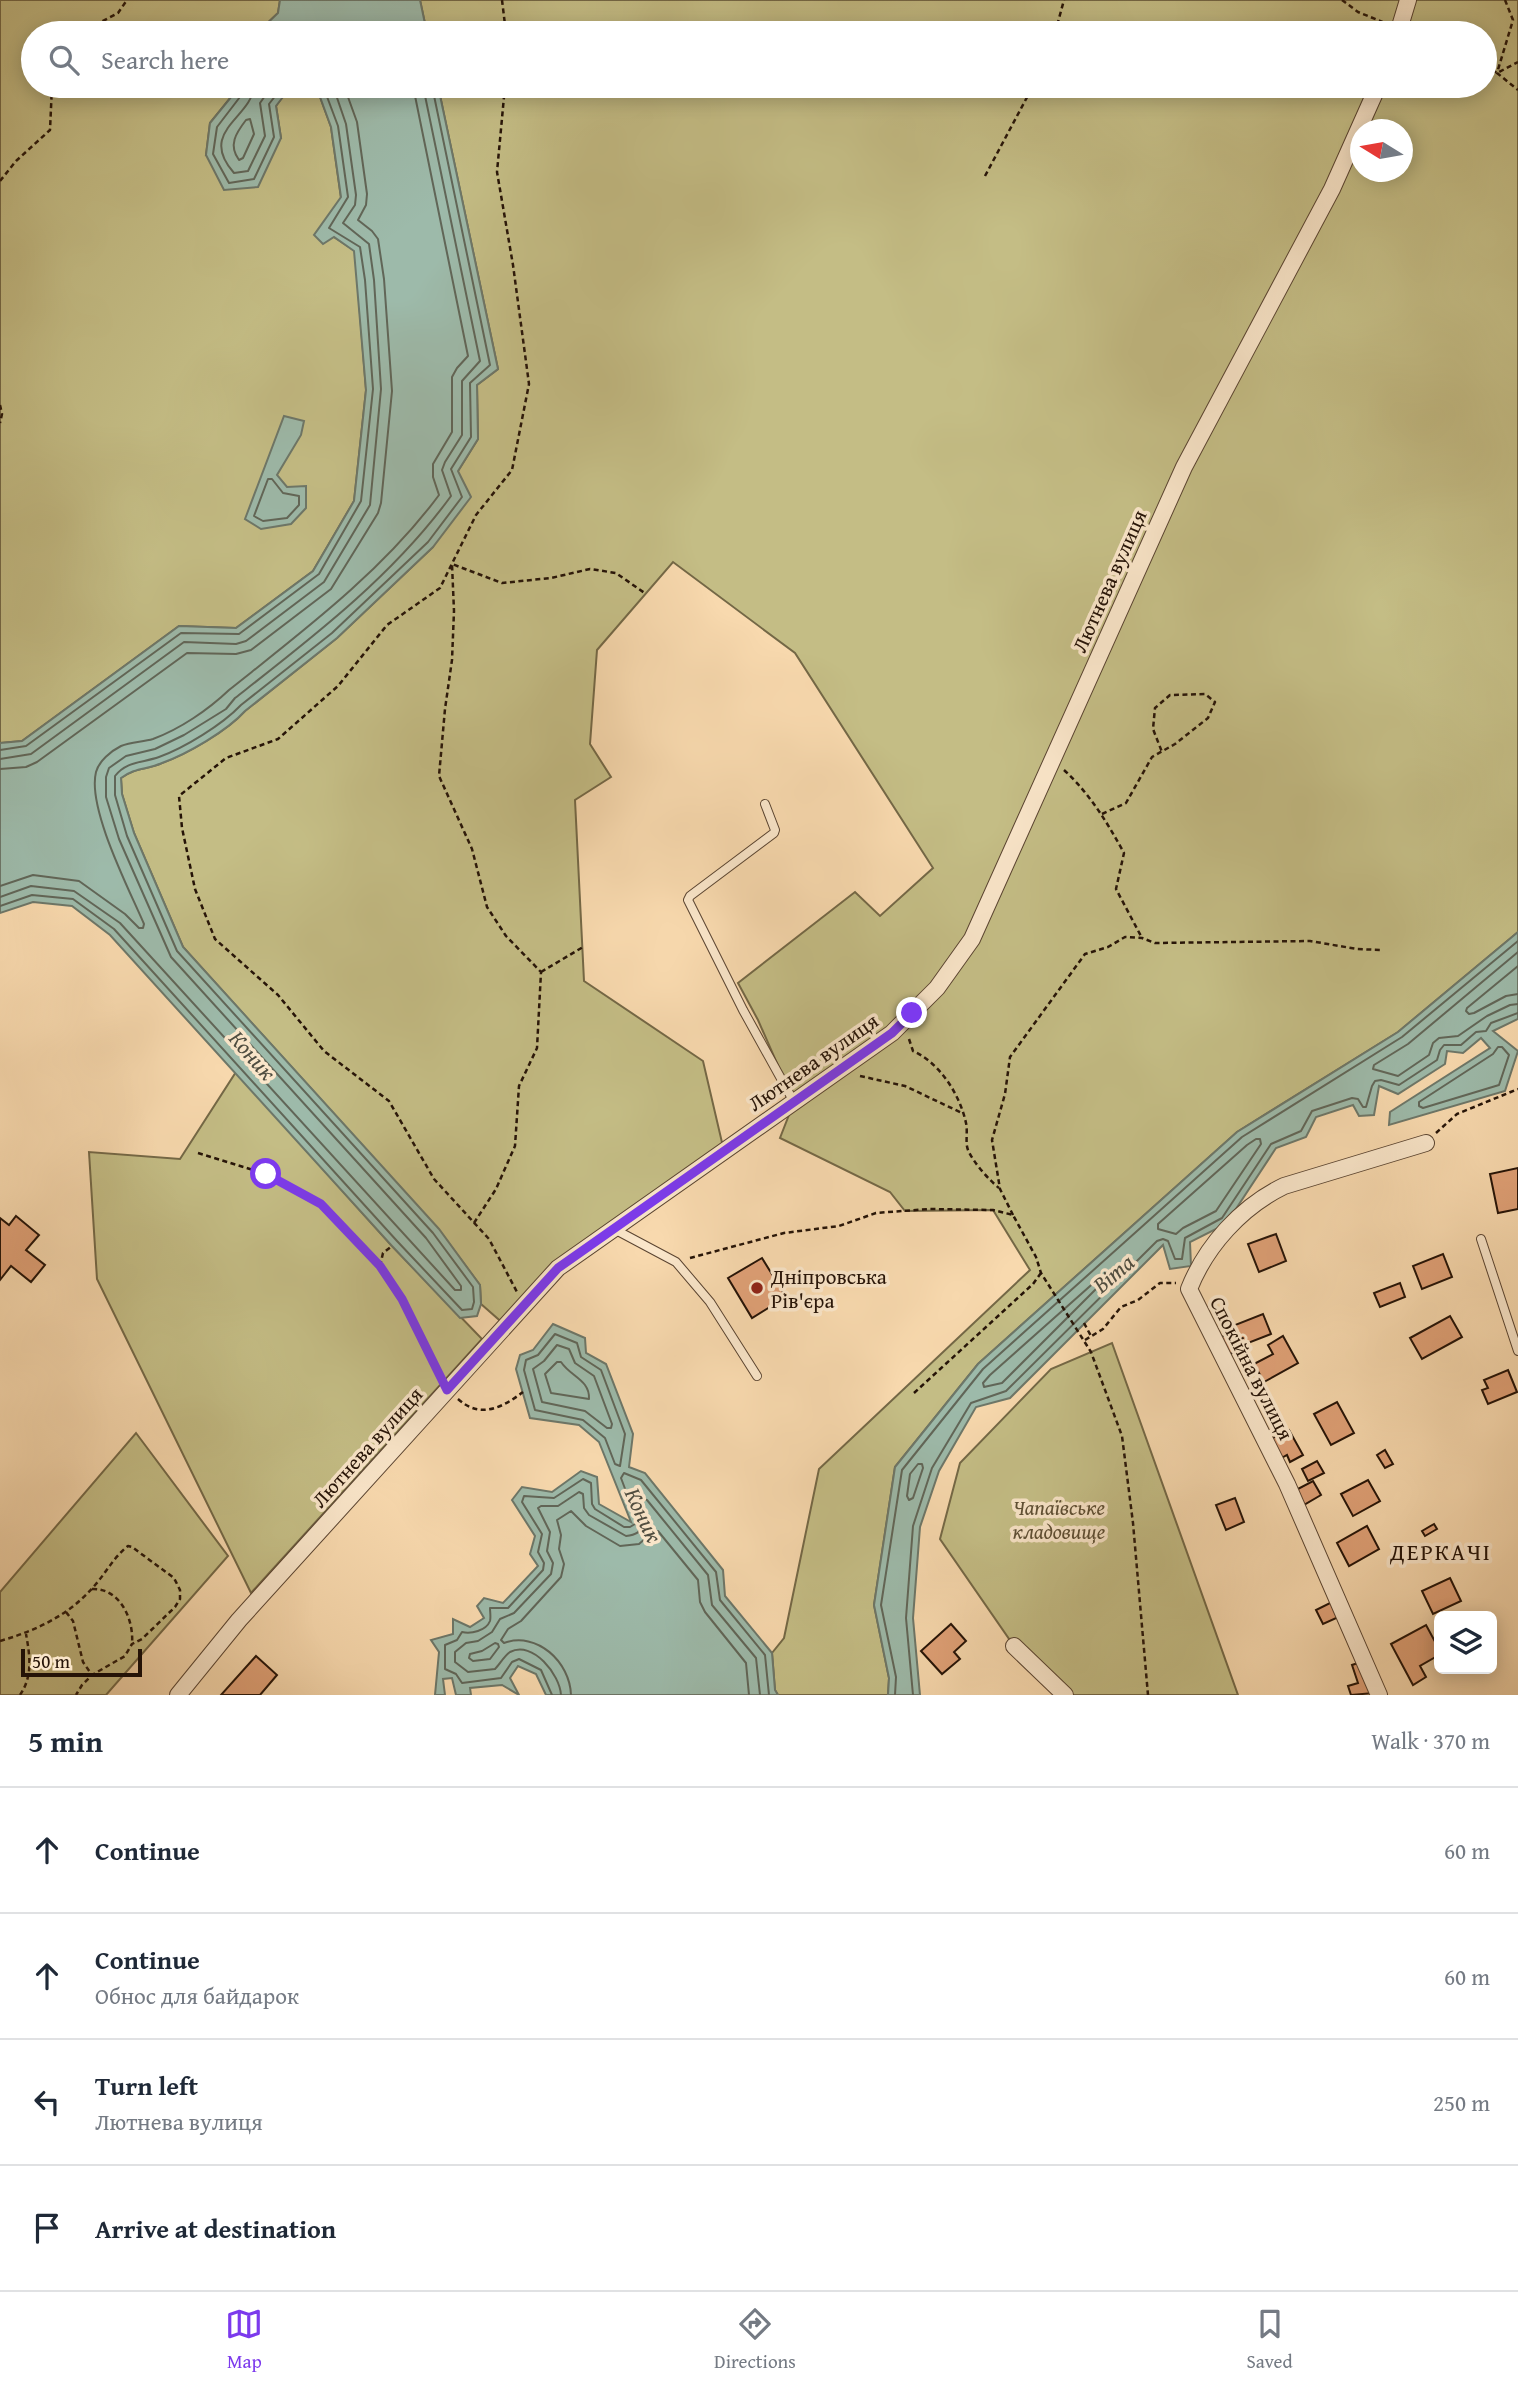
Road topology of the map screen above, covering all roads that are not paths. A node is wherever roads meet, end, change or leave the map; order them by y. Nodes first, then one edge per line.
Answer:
1 (1408, 0) edge
2 (1401, 21) edge
3 (1373, 98) edge
4 (765, 804) dead end
5 (794, 1102) junction
6 (1426, 1143) road end
7 (613, 1229) junction
8 (1481, 1239) dead end
9 (1518, 1351) edge
10 (757, 1376) dead end
11 (1014, 1646) dead end
12 (178, 1695) edge
13 (1065, 1695) edge
14 (1379, 1695) edge

1 - 2 street
3 - 5 street, Лютнева вулиця
4 - 5 lane
5 - 7 street, Лютнева вулиця
6 - 14 street, Спокійна вулиця
7 - 10 lane
7 - 12 street, Лютнева вулиця
8 - 9 lane
11 - 13 street

